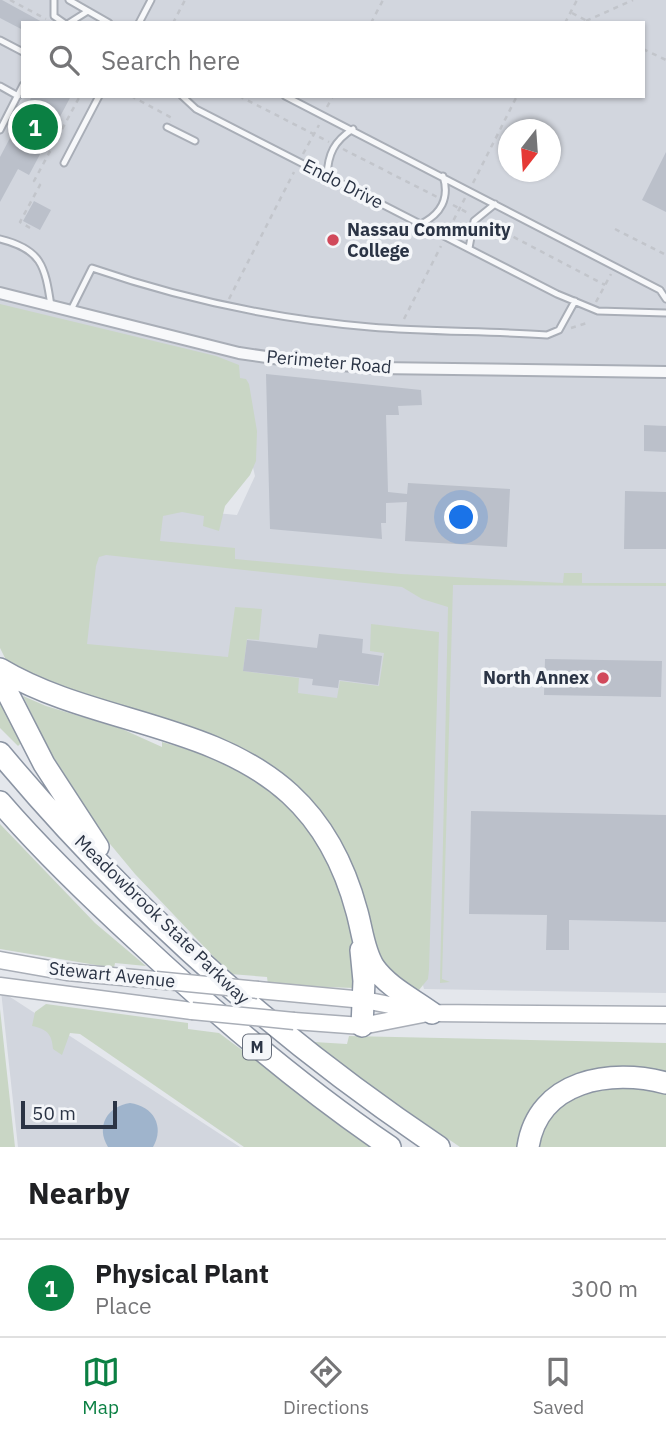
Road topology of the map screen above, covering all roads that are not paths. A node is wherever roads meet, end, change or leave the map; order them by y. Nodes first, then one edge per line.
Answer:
1 (54, 0) edge
2 (69, 0) edge
3 (151, 0) edge
4 (88, 11) junction
5 (63, 21) edge
6 (70, 21) edge
7 (106, 21) edge
8 (140, 21) edge
9 (0, 40) edge
10 (21, 51) edge
11 (0, 86) edge
12 (21, 89) edge
13 (18, 96) junction
14 (98, 98) edge
15 (184, 98) edge
16 (289, 98) edge
17 (167, 127) road end
18 (353, 129) junction
19 (0, 130) edge
20 (195, 141) dead end
21 (64, 163) dead end
22 (327, 176) junction
23 (443, 176) junction
24 (495, 204) junction
25 (421, 224) junction
26 (0, 239) edge
27 (469, 248) junction
28 (0, 293) edge
29 (666, 299) edge
30 (575, 301) junction
31 (51, 306) junction
32 (71, 310) junction
33 (666, 313) edge
34 (666, 372) edge
35 (0, 669) edge
36 (0, 678) edge
37 (0, 753) edge
38 (0, 802) edge
39 (128, 893) junction
40 (358, 916) junction
41 (0, 960) edge
42 (0, 986) edge
43 (364, 1000) junction
44 (432, 1013) junction
45 (666, 1015) edge
46 (362, 1026) junction
47 (666, 1083) edge
48 (390, 1147) edge
49 (439, 1147) edge
50 (528, 1147) edge

1 - 5 lane
2 - 4 lane
3 - 8 lane
4 - 6 lane
4 - 7 lane
9 - 10 lane
11 - 13 lane
12 - 13 lane
13 - 19 lane
14 - 21 lane
15 - 22 lane, Endo Drive
16 - 18 lane
17 - 20 lane
18 - 22 lane
18 - 23 lane
22 - 25 lane, Endo Drive
23 - 24 lane
23 - 25 lane
24 - 27 lane
24 - 29 lane
25 - 27 lane, Endo Drive
26 - 31 lane
27 - 30 lane, Endo Drive
28 - 31 street, Perimeter Road
30 - 32 lane
30 - 33 lane, Endo Drive
31 - 32 street, Perimeter Road
32 - 34 street, Perimeter Road
35 - 40 highway
36 - 39 highway
37 - 39 highway, Meadowbrook State Parkway / M
38 - 48 highway, Meadowbrook State Parkway / M
39 - 49 highway, Meadowbrook State Parkway / M
40 - 43 highway
40 - 44 highway
41 - 43 main road, Stewart Avenue, bridge
42 - 46 main road, Stewart Avenue, bridge
43 - 44 main road, Stewart Avenue
43 - 46 highway
44 - 45 main road, Stewart Avenue
44 - 46 main road, Stewart Avenue
47 - 50 highway

